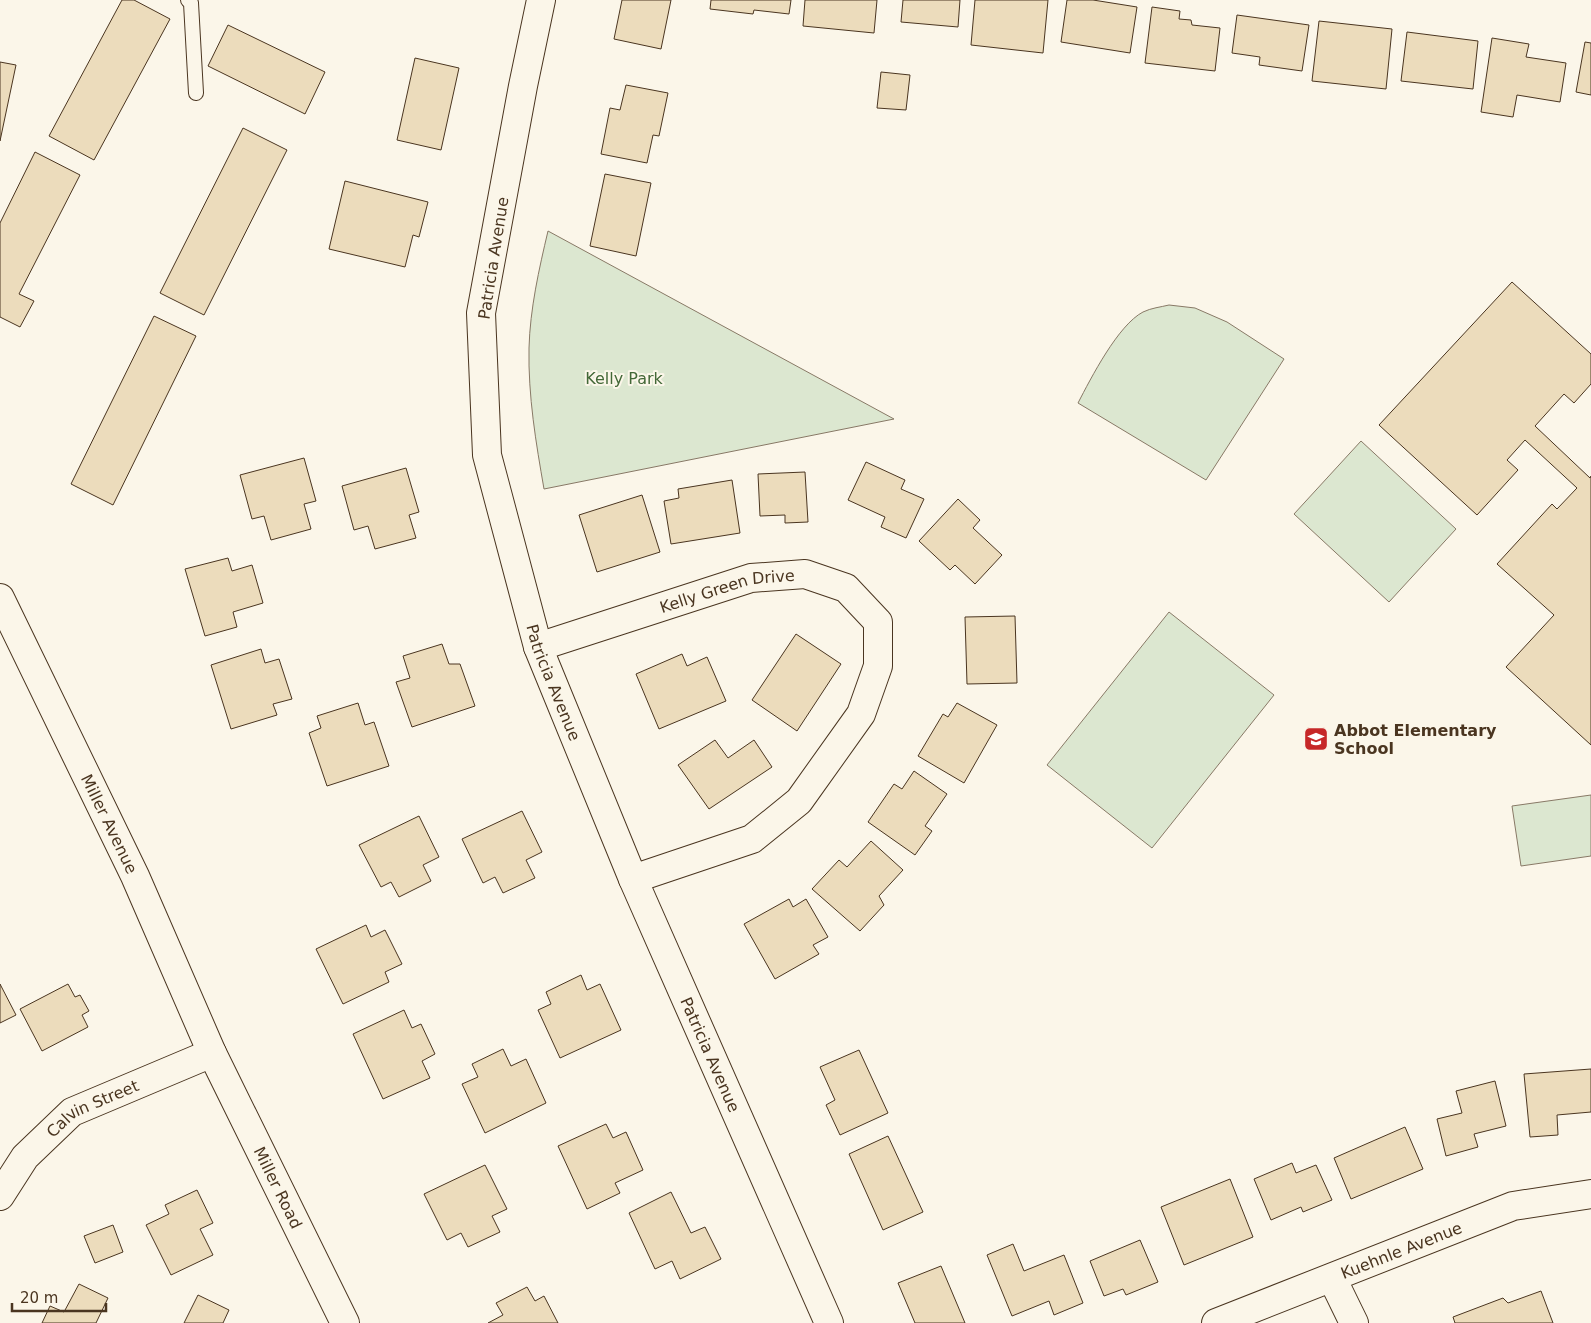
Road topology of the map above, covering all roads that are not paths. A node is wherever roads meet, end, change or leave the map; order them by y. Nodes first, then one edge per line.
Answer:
1 (188, 0) edge
2 (542, 0) edge
3 (196, 93) dead end
4 (0, 598) edge
5 (538, 647) junction
6 (633, 879) junction
7 (212, 1053) junction
8 (1591, 1194) edge
9 (0, 1196) edge
10 (1332, 1278) junction
11 (345, 1323) edge
12 (829, 1323) edge
13 (1216, 1323) edge
14 (1354, 1323) edge

1 - 3 lane
2 - 5 street, Patricia Avenue
4 - 7 street, Miller Avenue
5 - 6 street, Patricia Avenue
5 - 6 street, Kelly Green Drive
6 - 12 street, Patricia Avenue
7 - 9 street, Calvin Street
7 - 11 street, Miller Road
8 - 10 street, Kuehnle Avenue
10 - 13 street, Kuehnle Avenue
10 - 14 street

